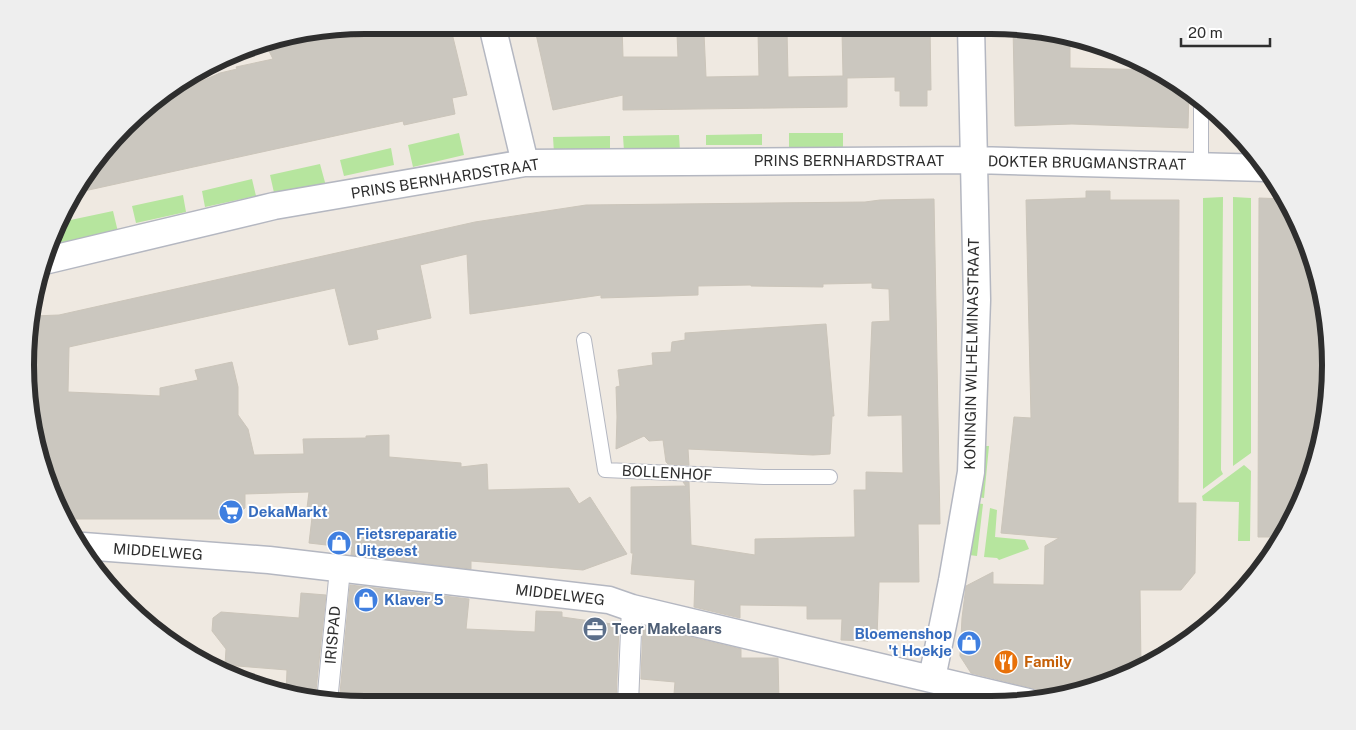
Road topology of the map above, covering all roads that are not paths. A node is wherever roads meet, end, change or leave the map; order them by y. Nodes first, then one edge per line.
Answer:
1 (494, 34) edge
2 (971, 34) edge
3 (1202, 110) edge
4 (974, 160) junction
5 (524, 164) junction
6 (1200, 165) junction
7 (1257, 168) edge
8 (51, 259) edge
9 (584, 340) dead end
10 (830, 477) dead end
11 (88, 546) edge
12 (340, 569) junction
13 (632, 608) junction
14 (932, 678) junction
15 (328, 694) edge
16 (628, 696) edge
17 (999, 696) edge

1 - 5 street
2 - 4 street, KONINGIN WILHELMINASTRAAT
3 - 6 lane, DOKTER BRUGMANSTRAAT
4 - 5 street, PRINS BERNHARDSTRAAT
4 - 6 street, DOKTER BRUGMANSTRAAT
4 - 14 street, KONINGIN WILHELMINASTRAAT
5 - 8 street, PRINS BERNHARDSTRAAT
6 - 7 street, DOKTER BRUGMANSTRAAT
9 - 10 lane, BOLLENHOF
11 - 12 street, MIDDELWEG
12 - 13 street, MIDDELWEG
12 - 15 street, IRISPAD
13 - 14 street, MIDDELWEG
13 - 16 street
14 - 17 street, MIDDELWEG

